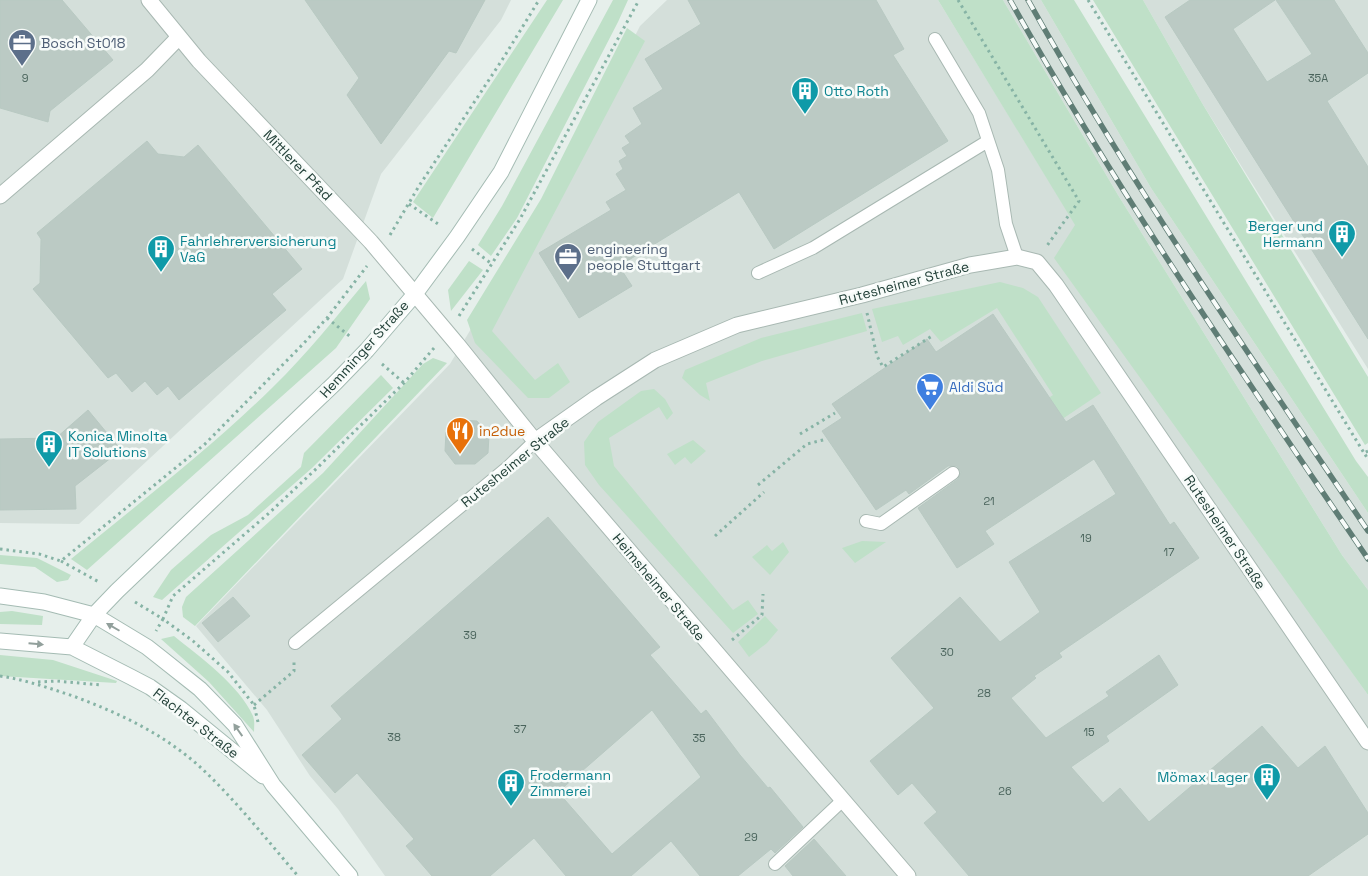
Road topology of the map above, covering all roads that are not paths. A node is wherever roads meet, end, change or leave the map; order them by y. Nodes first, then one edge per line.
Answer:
1 (149, 0) edge
2 (589, 0) edge
3 (179, 37) junction
4 (935, 40) dead end
5 (988, 141) junction
6 (0, 196) edge
7 (1017, 257) junction
8 (758, 273) dead end
9 (415, 294) junction
10 (535, 442) junction
11 (953, 473) dead end
12 (866, 521) dead end
13 (0, 596) edge
14 (94, 615) junction
15 (0, 641) edge
16 (295, 643) road end
17 (72, 647) junction
18 (1368, 742) edge
19 (273, 786) junction
20 (843, 800) junction
21 (775, 864) dead end
22 (350, 876) edge
23 (908, 876) edge

1 - 3 street, Mittlerer Pfad
2 - 9 street, Hemminger Straße
3 - 6 street
3 - 9 street, Mittlerer Pfad
4 - 5 lane
5 - 7 lane
5 - 8 lane
7 - 10 street, Rutesheimer Straße
7 - 18 street, Rutesheimer Straße
9 - 10 street, Heimsheimer Straße
9 - 14 street, Hemminger Straße
10 - 16 lane, Rutesheimer Straße
10 - 20 street, Heimsheimer Straße
11 - 12 lane
13 - 14 street, Flachter Straße
14 - 17 street, Hemminger Straße
19 -> 14 street, Flachter Straße
15 -> 17 street, Flachter Straße
17 - 19 street, Flachter Straße
19 - 22 street, Flachter Straße
20 - 21 lane
20 - 23 street, Heimsheimer Straße

